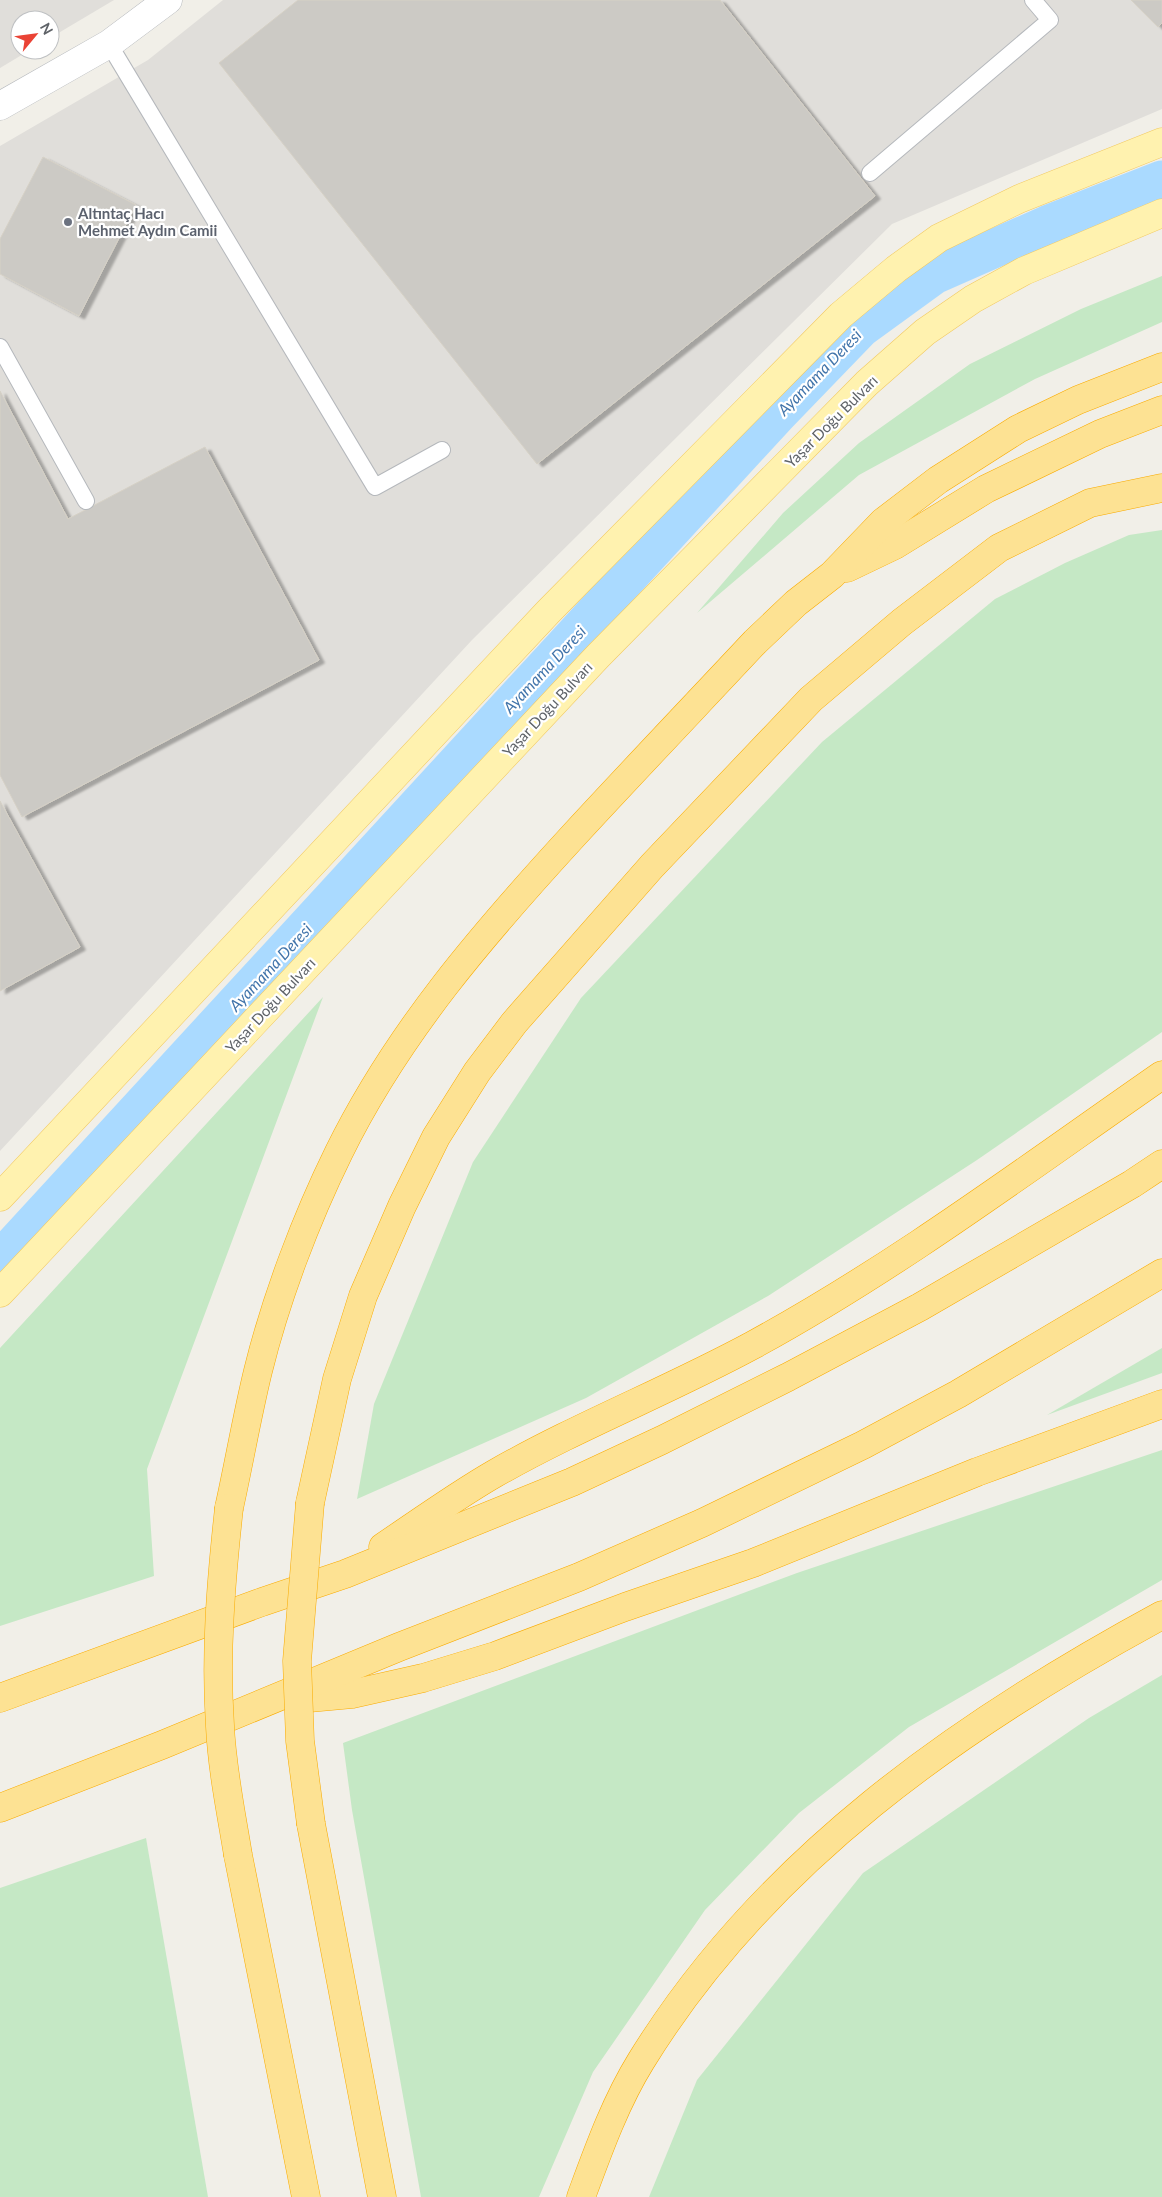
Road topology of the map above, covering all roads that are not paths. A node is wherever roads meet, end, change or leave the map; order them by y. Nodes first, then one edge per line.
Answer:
1 (168, 0) edge
2 (1033, 0) edge
3 (109, 44) junction
4 (0, 106) edge
5 (1162, 142) edge
6 (870, 173) dead end
7 (1162, 213) edge
8 (0, 347) edge
9 (1162, 367) edge
10 (1162, 410) edge
11 (442, 450) dead end
12 (1162, 488) edge
13 (86, 501) dead end
14 (832, 575) junction
15 (1162, 1075) edge
16 (1162, 1164) edge
17 (0, 1197) edge
18 (1162, 1273) edge
19 (0, 1293) edge
20 (1162, 1404) edge
21 (345, 1574) junction
22 (1162, 1615) edge
23 (0, 1698) edge
24 (269, 1702) junction
25 (0, 1808) edge
26 (306, 2197) edge
27 (382, 2197) edge
28 (581, 2197) edge

1 - 3 street
2 - 6 lane
3 - 4 street
3 - 11 lane
5 - 17 main road
7 - 19 main road, Yaşar Doğu Bulvarı
8 - 13 lane
9 - 14 highway
10 - 14 highway
12 - 27 highway, bridge
14 - 26 highway, bridge
15 - 21 highway
16 - 21 highway
18 - 24 highway
20 - 24 highway
21 - 23 highway
22 - 28 highway
24 - 25 highway

